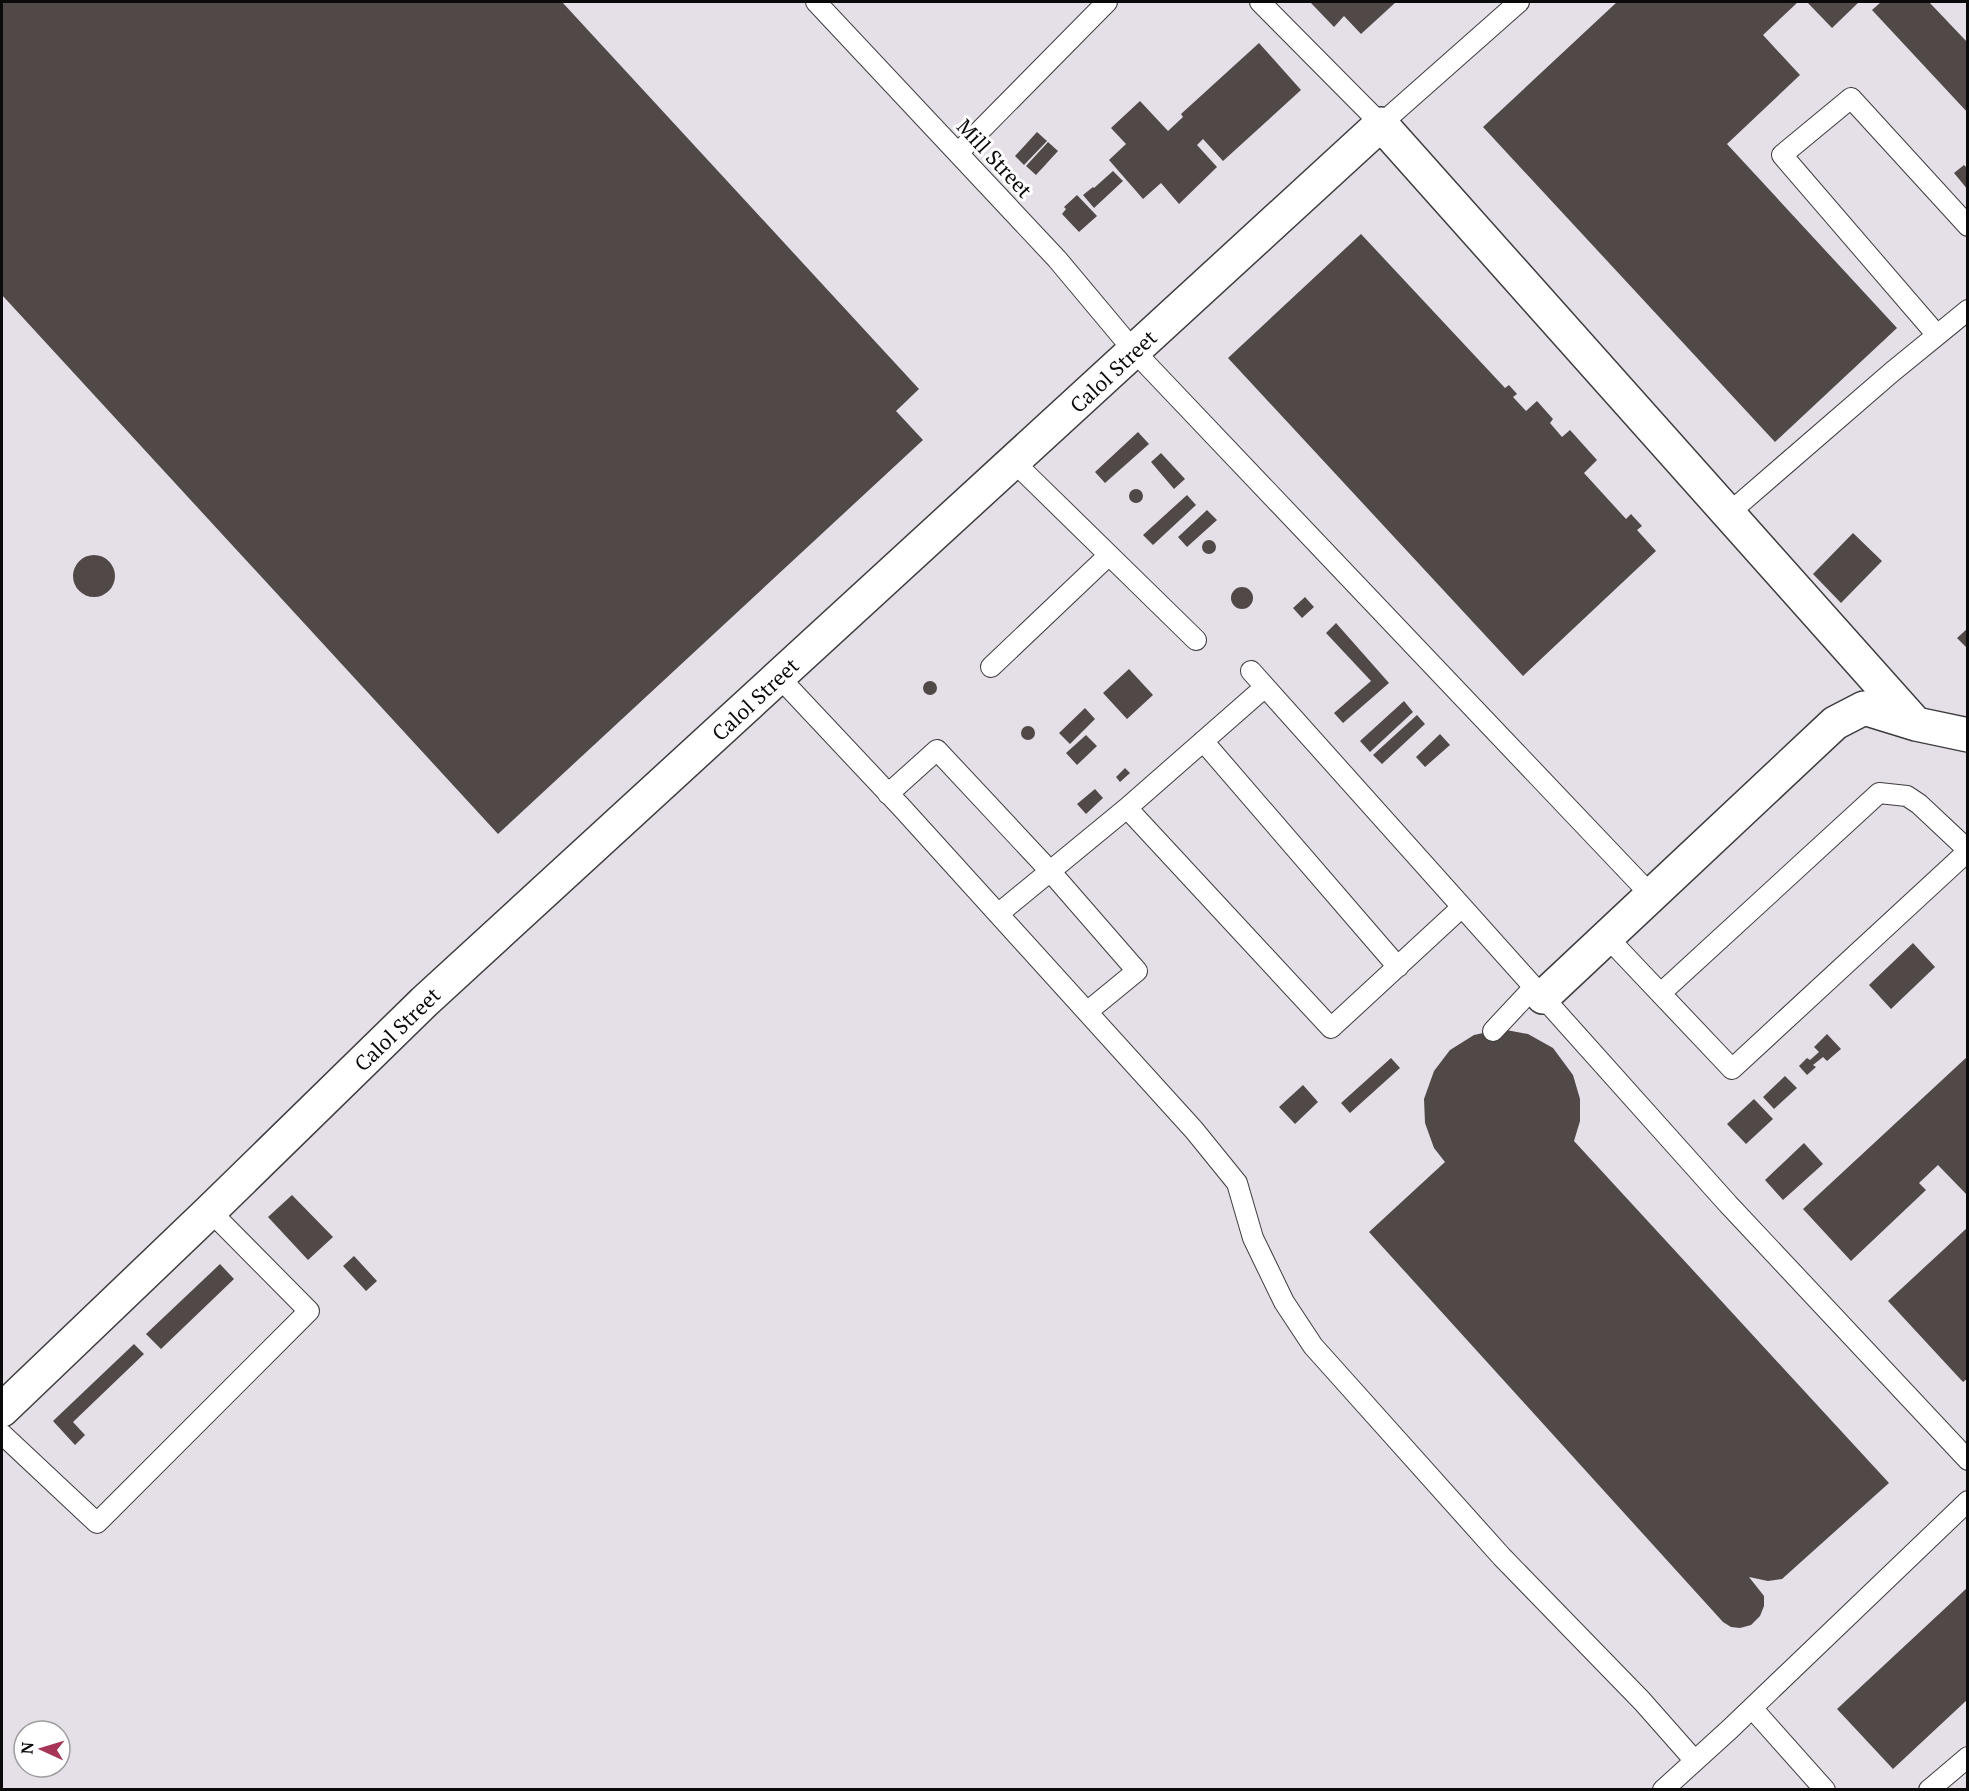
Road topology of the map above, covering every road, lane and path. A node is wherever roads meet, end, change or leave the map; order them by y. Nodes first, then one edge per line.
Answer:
1 (816, 2) edge
2 (1107, 2) edge
3 (1260, 2) edge
4 (1519, 2) edge
5 (1381, 124) junction
6 (958, 153) junction
7 (1968, 226) edge
8 (1968, 310) edge
9 (1937, 335) junction
10 (1134, 351) junction
11 (1014, 462) junction
12 (1729, 513) junction
13 (1109, 555) junction
14 (1196, 640) dead end
15 (991, 667) dead end
16 (1251, 671) dead end
17 (779, 677) junction
18 (1264, 687) junction
19 (1916, 724) junction
20 (1968, 735) edge
21 (1203, 741) junction
22 (888, 794) junction
23 (1127, 808) junction
24 (1968, 850) edge
25 (1050, 871) junction
26 (1651, 895) junction
27 (1462, 908) junction
28 (998, 914) junction
29 (1607, 937) junction
30 (1398, 967) junction
31 (1538, 992) junction
32 (1661, 993) junction
33 (1087, 1012) junction
34 (1493, 1031) dead end
35 (210, 1211) junction
36 (2, 1410) edge
37 (2, 1434) edge
38 (1968, 1460) edge
39 (1968, 1502) edge
40 (1752, 1708) junction
41 (1968, 1757) edge
42 (1695, 1761) junction
43 (1663, 1790) edge
44 (1825, 1790) edge
45 (1929, 1790) edge

1 - 6 lane, Mill Street
2 - 6 lane
3 - 5 lane
4 - 5 lane, Calol Street
5 - 10 street, Calol Street
5 - 12 street
6 - 10 lane, Mill Street
7 - 9 lane
8 - 9 lane
9 - 12 lane
10 - 11 street, Calol Street
10 - 26 lane, Mill Street
11 - 13 lane
11 - 17 street, Calol Street
12 - 19 street
13 - 14 lane
13 - 15 lane
16 - 18 lane
17 - 22 lane
17 - 35 street, Calol Street
18 - 21 lane
18 - 27 lane
19 - 20 street
19 - 26 street
21 - 23 lane
21 - 30 lane
22 - 25 lane
22 - 28 lane
23 - 25 lane
23 - 30 lane
24 - 32 lane
24 - 32 lane
25 - 28 lane
25 - 33 lane
26 - 29 street
27 - 30 lane
27 - 31 lane
28 - 33 lane
29 - 31 street
29 - 32 lane
31 - 34 lane
31 - 38 lane
33 - 42 lane
35 - 36 street, Calol Street
35 - 37 lane
39 - 40 lane
40 - 42 lane
40 - 44 lane
41 - 45 lane
42 - 43 lane

